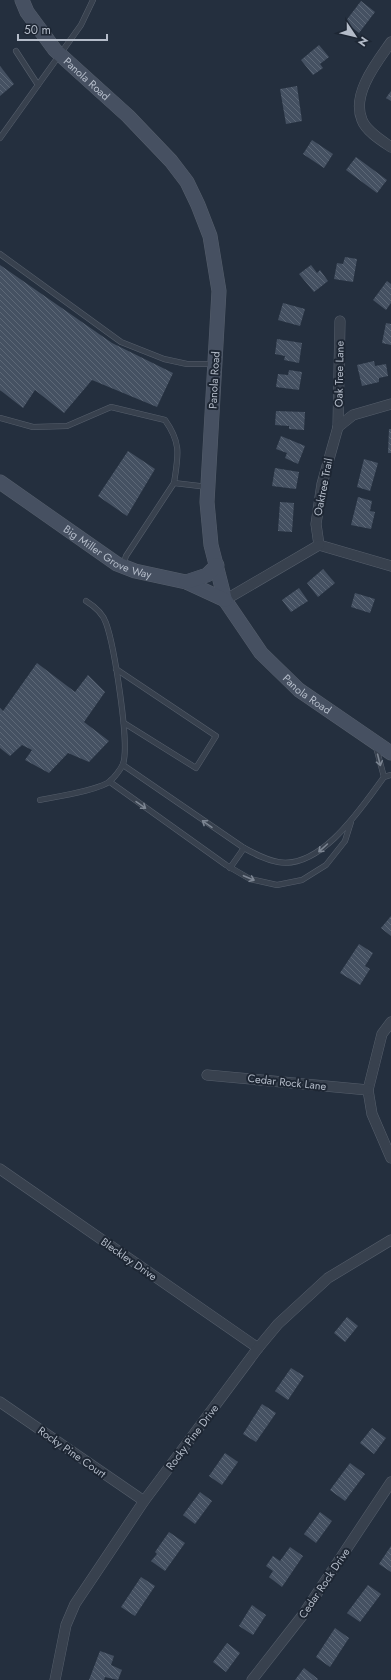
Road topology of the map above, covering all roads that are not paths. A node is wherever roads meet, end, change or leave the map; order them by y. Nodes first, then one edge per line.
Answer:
1 (22, 0) edge
2 (93, 0) edge
3 (391, 42) edge
4 (16, 51) dead end
5 (60, 55) junction
6 (38, 85) junction
7 (0, 138) edge
8 (391, 147) edge
9 (0, 254) edge
10 (340, 321) dead end
11 (214, 364) junction
12 (391, 404) edge
13 (0, 418) edge
14 (338, 427) junction
15 (0, 482) edge
16 (174, 483) junction
17 (208, 487) junction
18 (319, 545) junction
19 (216, 565) junction
20 (122, 566) junction
21 (391, 566) edge
22 (186, 582) junction
23 (225, 600) junction
24 (86, 601) dead end
25 (116, 669) junction
26 (124, 723) junction
27 (375, 742) junction
28 (391, 753) edge
29 (122, 765) junction
30 (391, 775) edge
31 (384, 777) junction
32 (110, 782) junction
33 (40, 800) dead end
34 (352, 822) junction
35 (244, 848) junction
36 (230, 868) junction
37 (391, 1022) edge
38 (207, 1075) dead end
39 (368, 1090) junction
40 (391, 1158) edge
41 (0, 1169) edge
42 (391, 1240) edge
43 (258, 1348) junction
44 (0, 1402) edge
45 (391, 1482) edge
46 (144, 1501) junction
47 (55, 1680) edge
48 (252, 1680) edge

1 - 5 main road, Panola Road
2 - 5 lane
3 - 8 street
4 - 6 lane
5 - 6 lane
5 - 11 main road, Panola Road
6 - 7 lane
9 - 11 lane
10 - 14 street, Oak Tree Lane
11 - 17 main road, Panola Road
12 - 14 street
13 - 16 lane
14 - 18 street, Oaktree Trail
15 - 20 main road, Big Miller Grove Way
16 - 17 lane
16 - 20 lane
17 - 19 main road, Panola Road
18 - 21 street
18 - 23 street
19 - 22 main road
19 - 23 main road, Panola Road
20 - 22 main road, Big Miller Grove Way
22 - 23 main road, Big Miller Grove Way
23 - 27 main road, Panola Road
24 - 25 lane
25 - 26 lane
25 - 26 lane
26 - 29 lane
27 - 28 main road, Panola Road
27 -> 31 lane
29 - 32 lane
35 -> 29 lane
30 - 31 lane
31 - 34 lane
32 - 33 lane
32 -> 36 lane
34 -> 35 lane
36 -> 34 lane
35 - 36 lane
37 - 39 street
38 - 39 street, Cedar Rock Lane
39 - 40 street
41 - 43 street, Bleckley Drive
42 - 43 street, Rocky Pine Drive
43 - 46 street, Rocky Pine Drive
44 - 46 street, Rocky Pine Court
45 - 48 street, Cedar Rock Drive
46 - 47 street, Rocky Pine Drive

